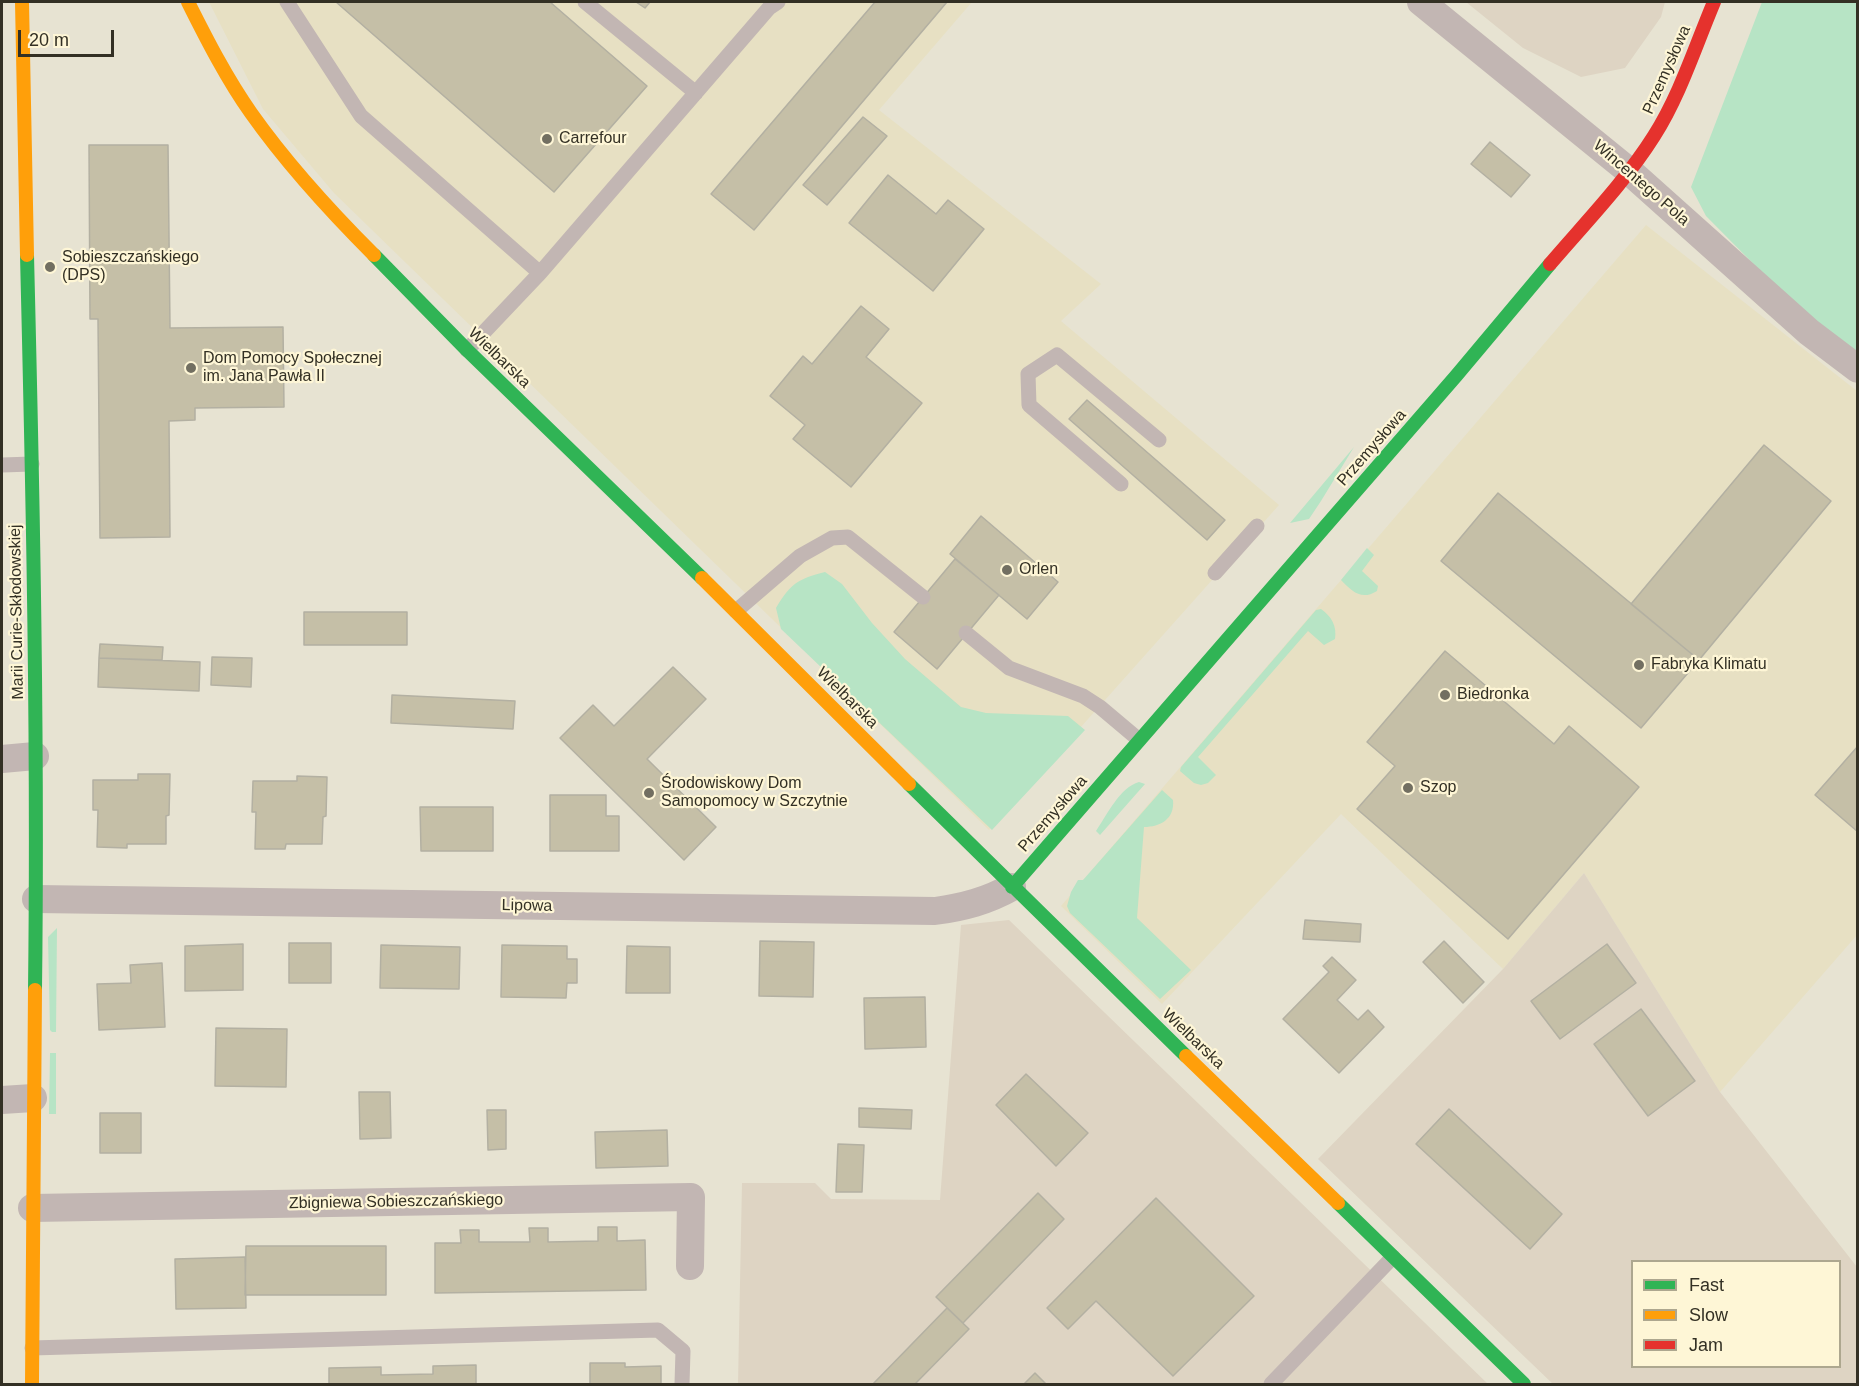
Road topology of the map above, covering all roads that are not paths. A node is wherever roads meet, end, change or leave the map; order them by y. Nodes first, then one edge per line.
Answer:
1 (22, 2) edge
2 (188, 2) edge
3 (287, 2) edge
4 (585, 2) edge
5 (778, 2) edge
6 (1421, 2) edge
7 (1714, 2) edge
8 (696, 93) junction
9 (1629, 171) junction
10 (540, 273) junction
11 (467, 350) junction
12 (1857, 369) edge
13 (1159, 440) dead end
14 (32, 464) junction
15 (2, 465) edge
16 (1121, 484) dead end
17 (1257, 526) dead end
18 (1215, 573) dead end
19 (923, 597) dead end
20 (736, 611) junction
21 (966, 633) dead end
22 (1138, 739) junction
23 (35, 756) junction
24 (2, 759) edge
25 (1012, 887) junction
26 (36, 899) junction
27 (33, 1098) junction
28 (2, 1100) edge
29 (32, 1208) junction
30 (1393, 1257) junction
31 (690, 1266) dead end
32 (32, 1348) junction
33 (32, 1384) edge
34 (682, 1384) edge
35 (1271, 1384) edge
36 (1524, 1384) edge

1 - 14 street, Marii Curie-Skłodowskiej
2 - 11 street, Wielbarska
3 - 10 lane
4 - 8 lane
5 - 8 lane
6 - 9 street, Wincentego Pola
7 - 9 street, Przemysłowa
8 - 10 lane
9 - 12 street, Wincentego Pola
9 - 22 street, Przemysłowa
10 - 11 lane
11 - 20 street, Wielbarska
13 - 16 lane
14 - 15 lane
14 - 23 street, Marii Curie-Skłodowskiej
17 - 18 lane
19 - 20 lane
20 - 25 street, Wielbarska
21 - 22 lane
22 - 25 street, Przemysłowa
23 - 24 street
23 - 26 street, Marii Curie-Skłodowskiej
25 - 26 street, Lipowa
25 - 30 street, Wielbarska
26 - 27 street
27 - 28 street
27 - 29 street
29 - 31 street, Zbigniewa Sobieszczańskiego
29 - 32 street
30 - 35 lane
30 - 36 street, Wielbarska
32 - 33 street
32 - 34 lane

